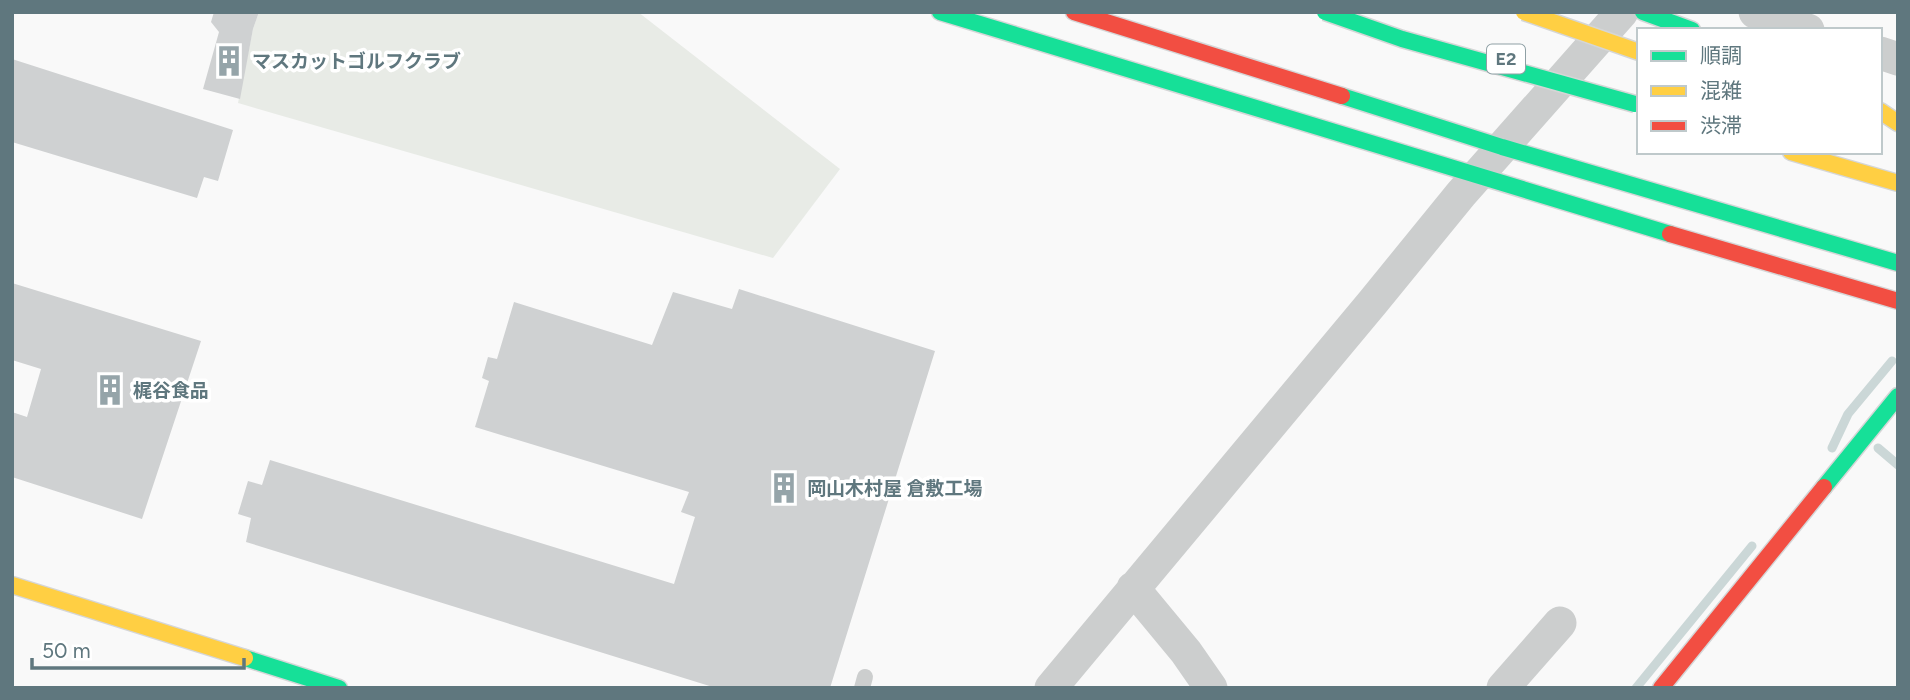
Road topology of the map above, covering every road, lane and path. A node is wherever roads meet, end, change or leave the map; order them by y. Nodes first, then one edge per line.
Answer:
1 (940, 12) edge
2 (1074, 12) edge
3 (1325, 12) edge
4 (1524, 12) edge
5 (1622, 12) edge
6 (1643, 12) edge
7 (1755, 12) edge
8 (1401, 22) dead end
9 (1024, 25) edge
10 (1687, 28) edge
11 (1802, 28) edge
12 (1637, 50) edge
13 (1637, 105) edge
14 (1882, 112) edge
15 (1898, 124) edge
16 (1502, 148) junction
17 (1798, 154) edge
18 (1476, 176) junction
19 (1898, 183) edge
20 (1898, 263) edge
21 (1898, 301) edge
22 (1898, 396) edge
23 (12, 585) edge
24 (1133, 588) junction
25 (1560, 623) dead end
26 (339, 688) edge
27 (1051, 688) edge
28 (1211, 688) edge
29 (1503, 688) edge
30 (1661, 688) edge

1 - 9 main road
2 - 16 main road
3 - 13 main road, bridge
4 - 12 main road, bridge
5 - 16 street
6 - 10 main road
7 - 11 street
8 - 13 main road, E2, bridge
9 - 18 main road
14 - 15 main road
16 - 18 street
16 - 20 main road
17 - 19 main road
18 - 21 main road
18 - 24 street
22 - 30 main road
23 - 26 main road
24 - 27 street
24 - 28 street
25 - 29 street

